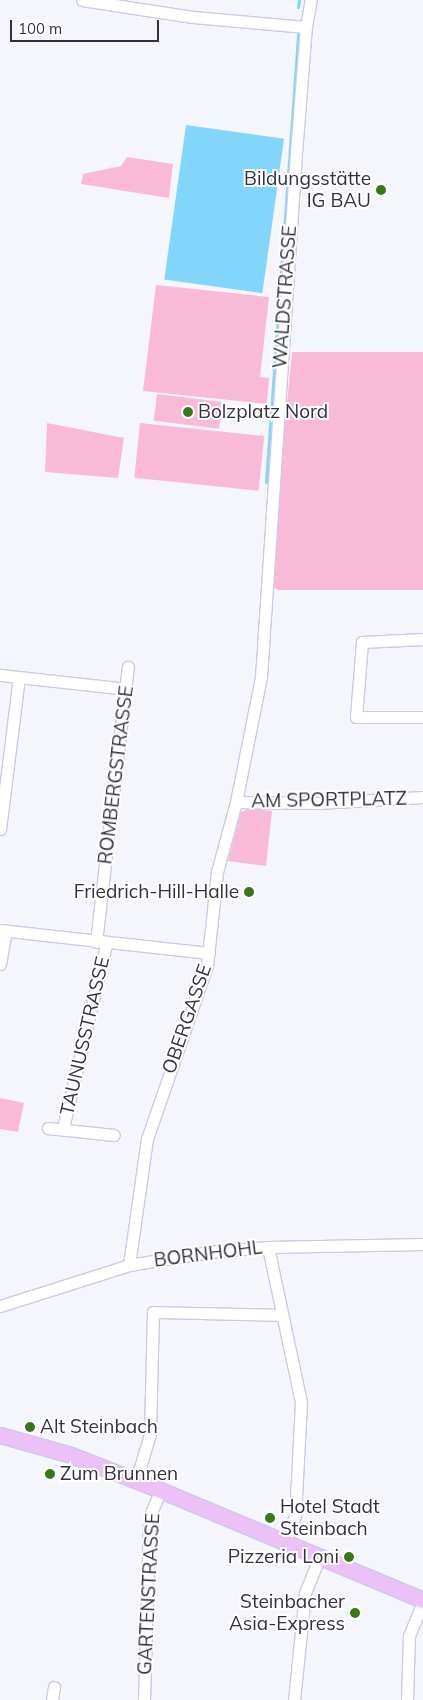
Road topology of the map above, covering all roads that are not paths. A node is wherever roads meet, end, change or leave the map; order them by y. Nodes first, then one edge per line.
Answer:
1 (82, 0) edge
2 (311, 0) edge
3 (306, 27) junction
4 (264, 596) joint
5 (423, 639) edge
6 (128, 668) dead end
7 (0, 675) edge
8 (19, 677) junction
9 (126, 689) junction
10 (423, 717) edge
11 (423, 797) edge
12 (236, 802) junction
13 (0, 829) edge
14 (3, 931) edge
15 (101, 943) junction
16 (209, 953) junction
17 (0, 964) edge
18 (48, 1128) dead end
19 (63, 1128) junction
20 (114, 1135) dead end
21 (423, 1244) edge
22 (268, 1247) junction
23 (129, 1264) junction
24 (0, 1306) edge
25 (281, 1315) junction
26 (0, 1435) edge
27 (136, 1481) junction
28 (160, 1490) junction
29 (284, 1542) junction
30 (319, 1558) junction
31 (423, 1601) edge
32 (54, 1687) dead end
33 (52, 1700) edge
34 (144, 1700) edge
35 (294, 1700) edge
36 (407, 1700) edge

1 - 3 street
2 - 3 street, WALDSTRASSE
3 - 4 street, WALDSTRASSE
4 - 12 street, OBERGASSE
5 - 10 street
6 - 9 street, ROMBERGSTRASSE
7 - 8 street
8 - 9 street
8 - 13 street
9 - 15 street, ROMBERGSTRASSE
11 - 12 street, AM SPORTPLATZ
12 - 16 street, OBERGASSE
14 - 15 street
14 - 17 street
15 - 16 street
15 - 19 street, TAUNUSSTRASSE
16 - 23 street, OBERGASSE
18 - 19 street, TAUNUSSTRASSE
19 - 20 street, TAUNUSSTRASSE
21 - 22 street, BORNHOHL
22 - 23 street, BORNHOHL
22 - 25 street
23 - 24 street, BORNHOHL
25 - 27 street
25 - 29 street
26 - 27 main road
27 - 28 main road
28 - 29 main road
28 - 34 street, GARTENSTRASSE
29 - 30 main road
30 - 31 main road
30 - 35 street
31 - 36 street
32 - 33 street

